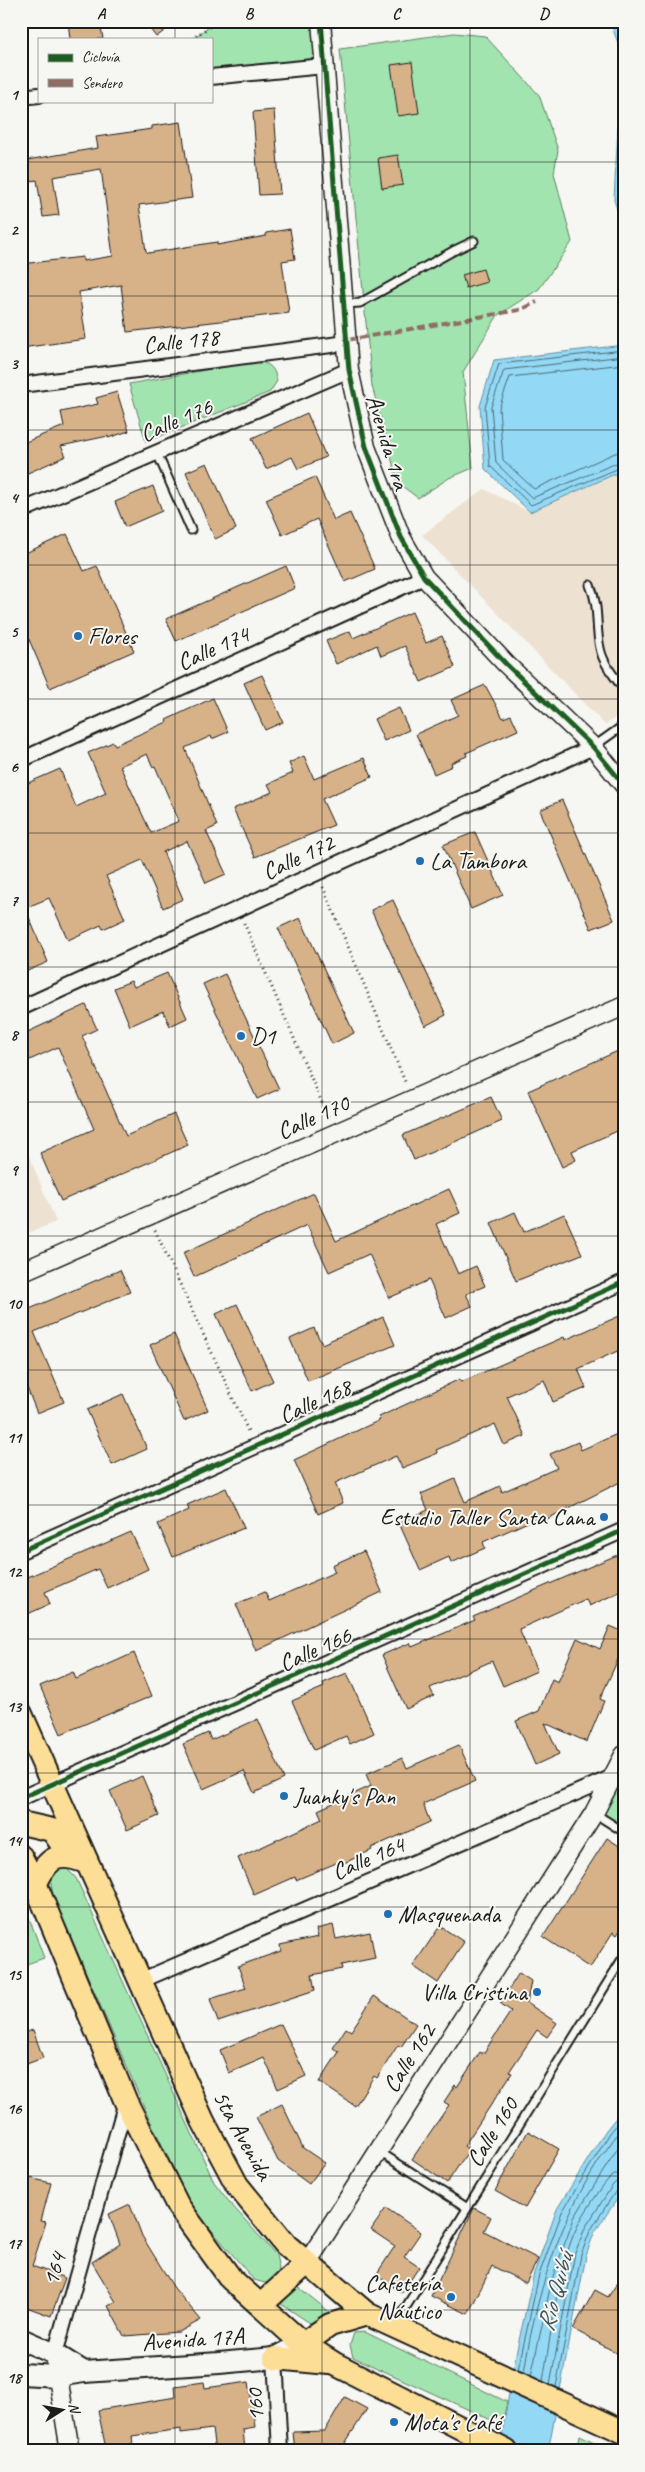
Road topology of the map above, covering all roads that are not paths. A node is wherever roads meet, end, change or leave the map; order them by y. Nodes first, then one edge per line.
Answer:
1 (321, 21) edge
2 (324, 66) junction
3 (212, 78) edge
4 (38, 95) edge
5 (21, 97) edge
6 (474, 241) dead end
7 (344, 304) junction
8 (347, 343) junction
9 (349, 370) junction
10 (21, 384) edge
11 (157, 453) junction
12 (21, 512) edge
13 (191, 530) dead end
14 (424, 577) junction
15 (590, 586) dead end
16 (624, 690) edge
17 (624, 725) edge
18 (593, 747) junction
19 (21, 760) edge
20 (624, 785) edge
21 (624, 1006) edge
22 (21, 1008) edge
23 (21, 1272) edge
24 (624, 1282) edge
25 (624, 1530) edge
26 (21, 1551) edge
27 (21, 1714) edge
28 (624, 1755) edge
29 (615, 1776) junction
30 (52, 1785) junction
31 (21, 1798) edge
32 (594, 1813) junction
33 (21, 1823) edge
34 (624, 1832) edge
35 (21, 1857) edge
36 (78, 1859) junction
37 (36, 1885) junction
38 (624, 1956) edge
39 (140, 1980) junction
40 (126, 2102) junction
41 (378, 2151) junction
42 (466, 2207) junction
43 (307, 2263) junction
44 (260, 2305) junction
45 (367, 2314) junction
46 (393, 2328) junction
47 (21, 2339) edge
48 (303, 2344) junction
49 (55, 2354) junction
50 (275, 2358) junction
51 (335, 2364) junction
52 (84, 2372) junction
53 (21, 2374) edge
54 (57, 2376) junction
55 (624, 2432) edge
56 (500, 2448) edge
57 (70, 2451) edge
58 (280, 2451) edge

1 - 2 street, Avenida 1ra
2 - 3 street
2 - 7 street, Avenida 1ra
4 - 5 street
6 - 7 lane
7 - 8 street, Avenida 1ra
8 - 9 street, Avenida 1ra
8 - 10 street, Calle 178
9 - 11 street, Calle 176
9 - 14 street, Avenida 1ra
11 - 12 street, Calle 176
11 - 13 lane
14 - 18 street, Avenida 1ra
14 - 19 street, Calle 174
15 - 16 lane
17 - 18 lane
18 - 20 street, Avenida 1ra
18 - 22 street, Calle 172
21 - 23 street, Calle 170
24 - 26 street, Calle 168
25 - 30 street, Calle 166
27 - 30 highway, 5ta Avenida
28 - 29 street
29 - 32 street, Calle 162
29 - 39 street, Calle 164
30 - 31 street, Calle 166
30 - 36 highway, 5ta Avenida
32 - 34 lane
32 - 41 street, Calle 162
33 - 36 highway
35 - 37 highway
36 - 37 highway
36 - 39 highway, 5ta Avenida
37 - 40 highway
38 - 42 lane, Calle 160
39 - 43 highway, 5ta Avenida
40 - 44 highway
40 - 49 street, 164
41 - 42 lane
41 - 43 street, Calle 162
42 - 46 lane, Calle 160
43 - 44 highway
43 - 45 highway, 5ta Avenida
44 - 48 highway
45 - 46 highway, 5ta Avenida
45 - 48 highway
46 - 55 highway, 5ta Avenida
47 - 49 main road
48 - 50 main road, Avenida 17A
48 - 51 highway
49 - 52 main road
49 - 54 street, 164
50 - 51 highway
50 - 52 main road, Avenida 17A
50 - 58 street, 160
51 - 56 highway
52 - 54 main road, Avenida 17A
53 - 54 main road, Avenida 17A
54 - 57 street, 164

